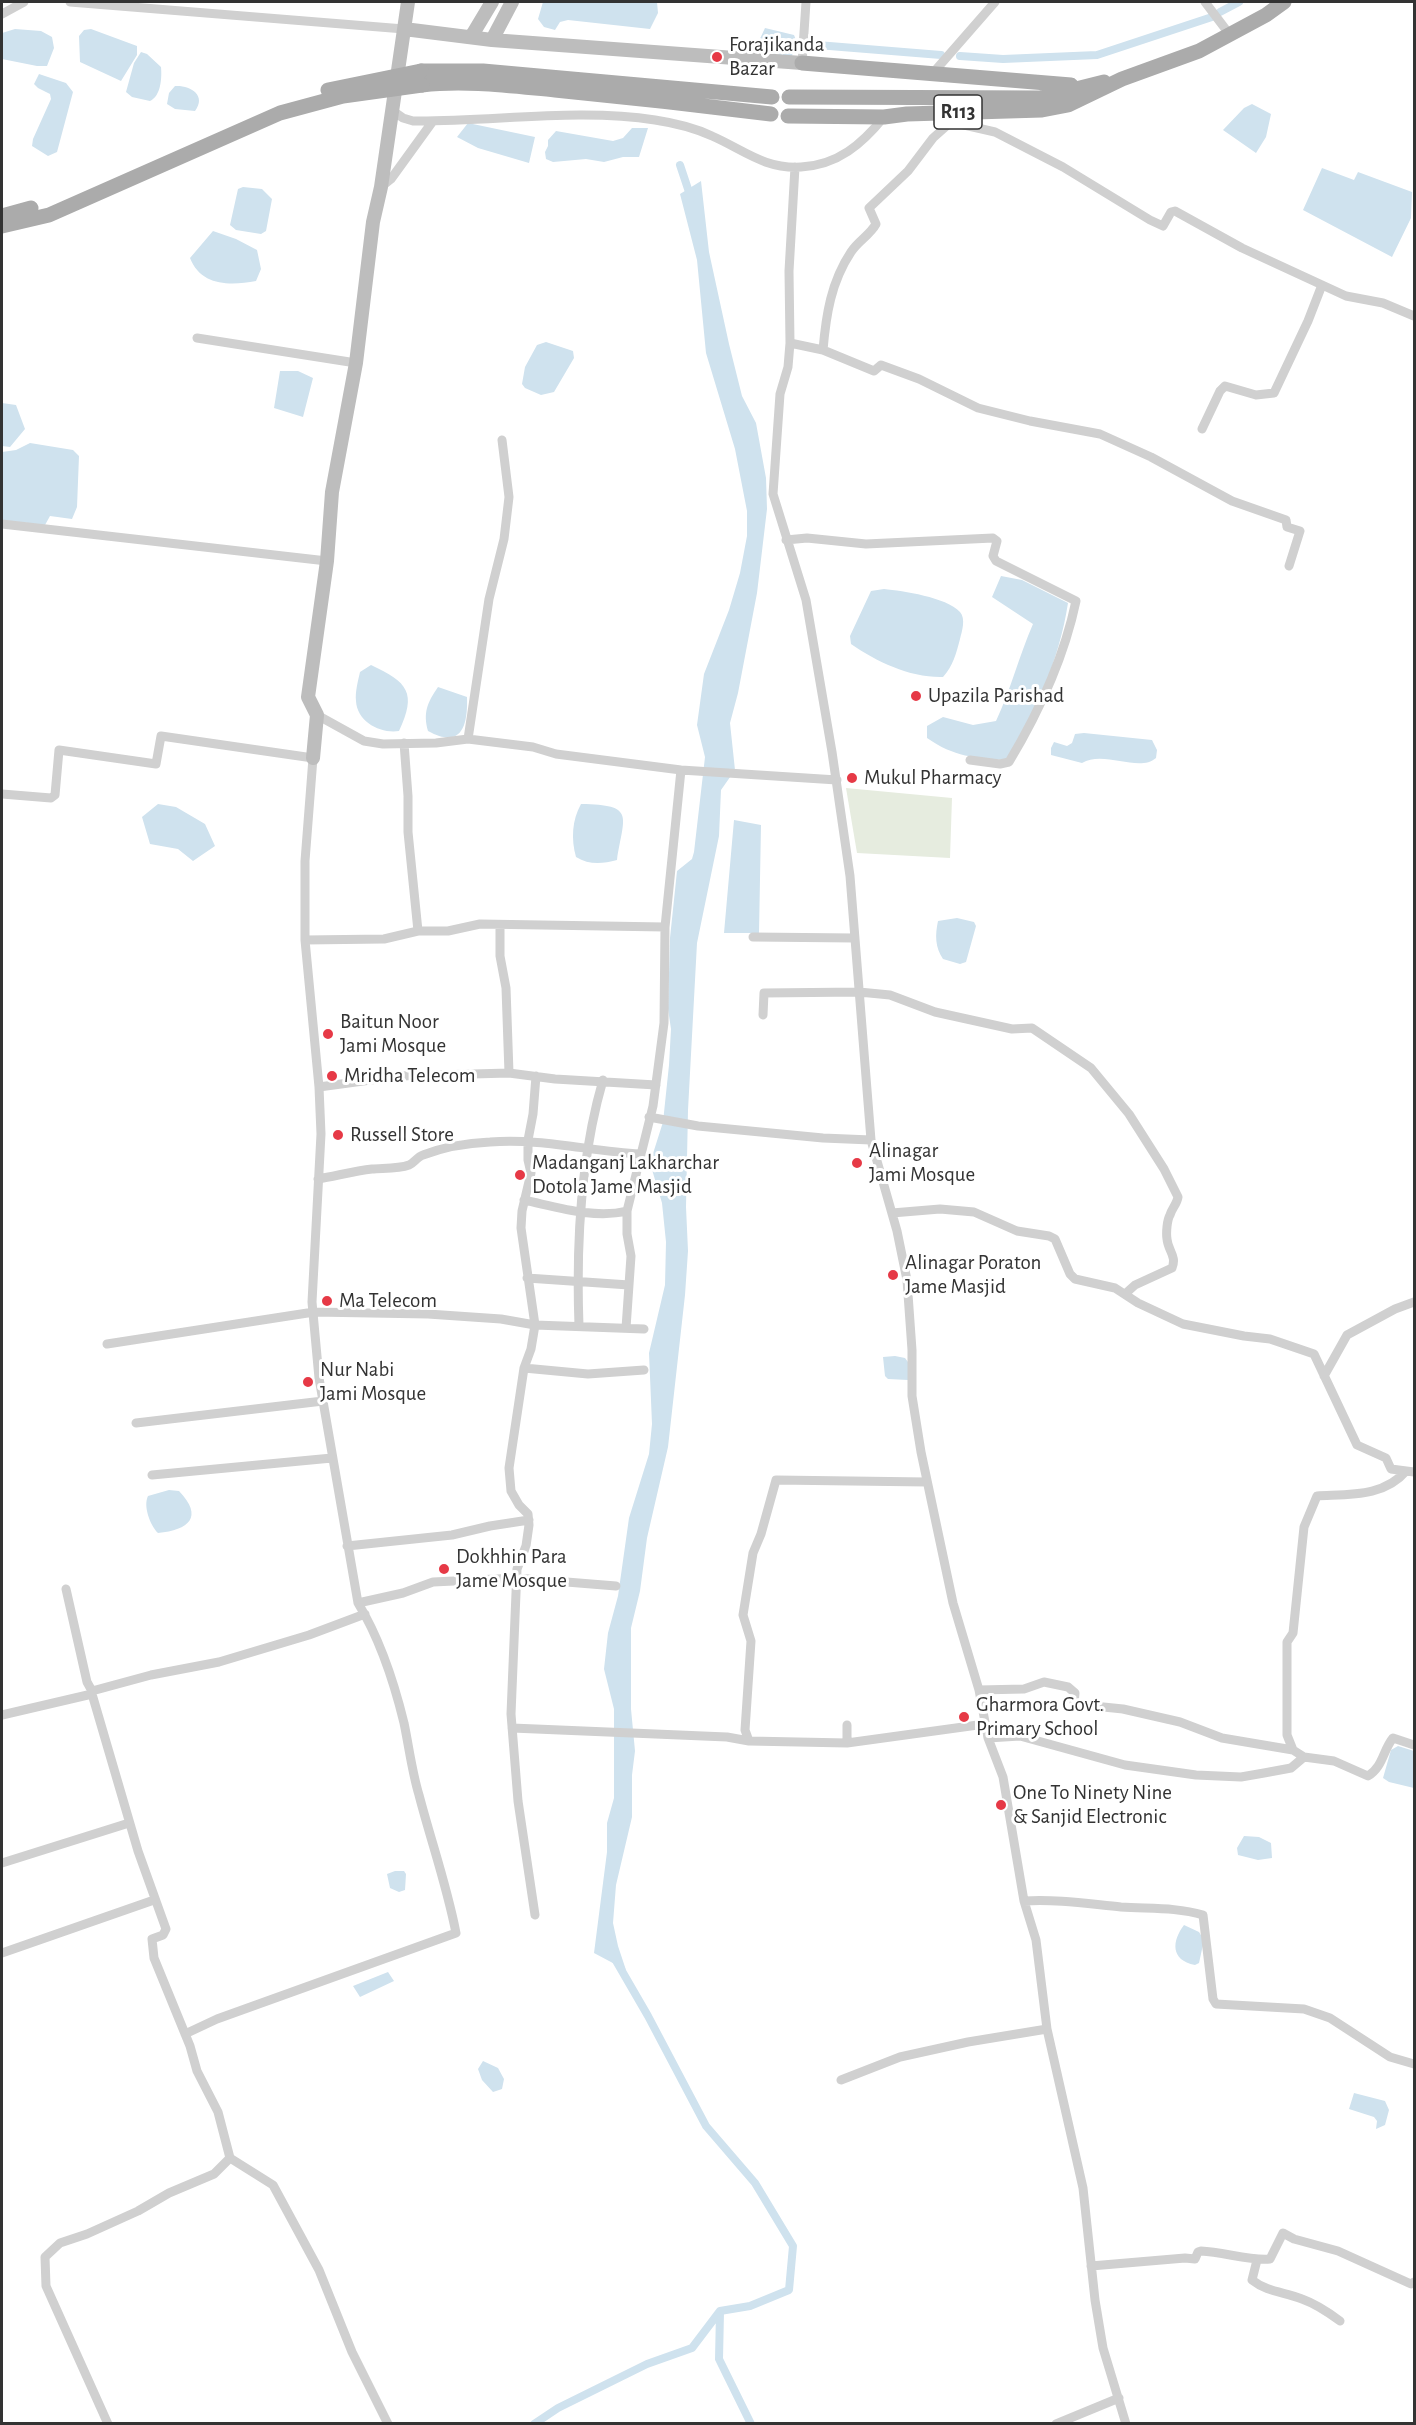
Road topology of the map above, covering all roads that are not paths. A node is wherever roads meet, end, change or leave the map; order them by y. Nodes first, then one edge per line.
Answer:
1 (24, 2) edge
2 (70, 2) edge
3 (408, 2) edge
4 (492, 2) edge
5 (512, 2) edge
6 (806, 2) edge
7 (995, 2) edge
8 (1205, 2) edge
9 (1284, 2) edge
10 (2, 14) edge
11 (404, 29) junction
12 (1230, 35) junction
13 (471, 37) junction
14 (492, 40) junction
15 (802, 63) junction
16 (933, 73) junction
17 (482, 77) junction
18 (421, 78) junction
19 (1122, 79) junction
20 (1092, 85) junction
21 (772, 97) dead end
22 (789, 97) dead end
23 (393, 111) junction
24 (771, 114) dead end
25 (788, 116) dead end
26 (884, 117) junction
27 (433, 121) junction
28 (795, 167) junction
29 (381, 187) junction
30 (2, 216) edge
31 (2, 226) edge
32 (1322, 285) junction
33 (1414, 316) edge
34 (197, 338) dead end
35 (790, 343) junction
36 (823, 350) junction
37 (356, 363) junction
38 (1202, 429) dead end
39 (502, 440) dead end
40 (2, 524) edge
41 (786, 540) junction
42 (327, 561) junction
43 (1289, 566) dead end
44 (317, 715) junction
45 (468, 739) junction
46 (404, 743) junction
47 (313, 758) junction
48 (970, 760) dead end
49 (681, 770) junction
50 (837, 780) junction
51 (2, 794) edge
52 (500, 925) junction
53 (665, 927) junction
54 (418, 931) junction
55 (753, 938) dead end
56 (854, 938) junction
57 (305, 940) junction
58 (859, 992) junction
59 (763, 1015) dead end
60 (510, 1073) junction
61 (536, 1076) junction
62 (603, 1080) junction
63 (656, 1085) junction
64 (319, 1087) junction
65 (652, 1117) junction
66 (528, 1140) junction
67 (871, 1140) junction
68 (589, 1150) junction
69 (640, 1154) junction
70 (318, 1179) junction
71 (524, 1200) junction
72 (627, 1211) junction
73 (580, 1212) junction
74 (892, 1213) junction
75 (527, 1278) junction
76 (577, 1282) junction
77 (629, 1285) junction
78 (1125, 1294) junction
79 (1414, 1302) edge
80 (314, 1312) junction
81 (535, 1324) junction
82 (579, 1326) junction
83 (626, 1328) junction
84 (644, 1329) dead end
85 (106, 1344) dead end
86 (524, 1368) junction
87 (645, 1370) dead end
88 (1324, 1376) junction
89 (323, 1401) junction
90 (136, 1423) dead end
91 (332, 1458) junction
92 (1410, 1472) edge
93 (152, 1475) dead end
94 (927, 1482) junction
95 (529, 1520) junction
96 (347, 1546) junction
97 (517, 1578) junction
98 (616, 1586) dead end
99 (66, 1588) dead end
100 (358, 1604) junction
101 (365, 1614) junction
102 (979, 1690) junction
103 (92, 1692) junction
104 (2, 1715) edge
105 (985, 1724) junction
106 (847, 1725) dead end
107 (512, 1728) junction
108 (988, 1738) junction
109 (749, 1741) junction
110 (847, 1743) junction
111 (1414, 1745) edge
112 (1293, 1750) junction
113 (1304, 1757) junction
114 (129, 1823) junction
115 (2, 1863) edge
116 (154, 1900) junction
117 (1024, 1901) junction
118 (535, 1915) dead end
119 (2, 1953) edge
120 (1047, 2029) junction
121 (185, 2034) junction
122 (1414, 2064) edge
123 (842, 2080) dead end
124 (230, 2158) junction
125 (1257, 2260) junction
126 (1091, 2266) junction
127 (1414, 2282) edge
128 (1340, 2321) dead end
129 (1119, 2398) junction
130 (108, 2424) edge
131 (388, 2424) edge
132 (1056, 2424) edge
133 (1126, 2424) edge

1 - 10 street
2 - 11 street
3 - 11 street
4 - 13 street
5 - 14 street
6 - 15 street
7 - 16 street
8 - 12 street
9 - 12 main road, R113
11 - 13 street
11 - 23 street
12 - 19 main road, R113
13 - 14 street
14 - 15 street
15 - 16 main road
16 - 20 main road
17 - 18 main road
17 - 21 main road
17 - 24 main road
18 - 30 main road, bridge
18 - 31 main road, bridge
19 - 20 main road, R113
19 - 26 main road, R113
20 - 22 main road, R113
23 - 27 street
23 - 29 street
25 - 26 main road, R113
26 - 28 street
27 - 28 street
27 - 29 street
28 - 35 street
29 - 37 street
32 - 33 street
32 - 36 street
32 - 38 street
34 - 37 street
35 - 36 street
35 - 41 street
36 - 43 street
37 - 42 street
39 - 45 street
40 - 42 street
41 - 48 street
41 - 50 street
42 - 44 street
44 - 46 street
44 - 47 street
45 - 46 street
45 - 49 street
46 - 54 street
47 - 51 street
47 - 57 street
49 - 50 street
49 - 53 street
50 - 56 street
52 - 53 street
52 - 54 street
52 - 60 street
53 - 63 street
54 - 57 street
55 - 56 street
56 - 58 street
57 - 64 street
58 - 59 street
58 - 67 street
58 - 78 street
60 - 61 street
60 - 64 street
61 - 62 street
61 - 66 street
62 - 63 street
62 - 68 street
63 - 65 street
64 - 70 street
65 - 67 street
65 - 69 street
66 - 68 street
66 - 70 street
66 - 71 street
67 - 74 street
68 - 69 street
68 - 73 street
69 - 72 street
70 - 80 street
71 - 73 street
71 - 75 street
72 - 73 street
72 - 77 street
73 - 76 street
74 - 78 street
74 - 94 street
75 - 76 street
75 - 81 street
76 - 77 street
76 - 82 street
77 - 83 street
78 - 88 street
79 - 88 street
80 - 81 street
80 - 85 street
80 - 89 street
81 - 82 street
81 - 86 street
82 - 83 street
83 - 84 street
86 - 87 street
86 - 95 street
88 - 92 street
89 - 90 street
89 - 91 street
91 - 93 street
91 - 96 street
92 - 112 street
94 - 102 street
94 - 109 street
95 - 96 street
95 - 97 street
96 - 100 street
97 - 98 street
97 - 100 street
97 - 107 street
99 - 103 street
100 - 101 street
101 - 103 street
101 - 121 street
102 - 105 street
102 - 112 street
103 - 104 street
103 - 114 street
105 - 108 street
105 - 110 street
106 - 110 street
107 - 109 street
107 - 118 street
108 - 113 street
108 - 117 street
109 - 110 street
111 - 113 street
112 - 113 street
114 - 115 street
114 - 116 street
116 - 119 street
116 - 121 street
117 - 120 street
117 - 122 street
120 - 123 street
120 - 126 street
121 - 124 street
124 - 130 street
124 - 131 street
125 - 126 street
125 - 127 street
125 - 128 street
126 - 129 street
129 - 132 street
129 - 133 street

